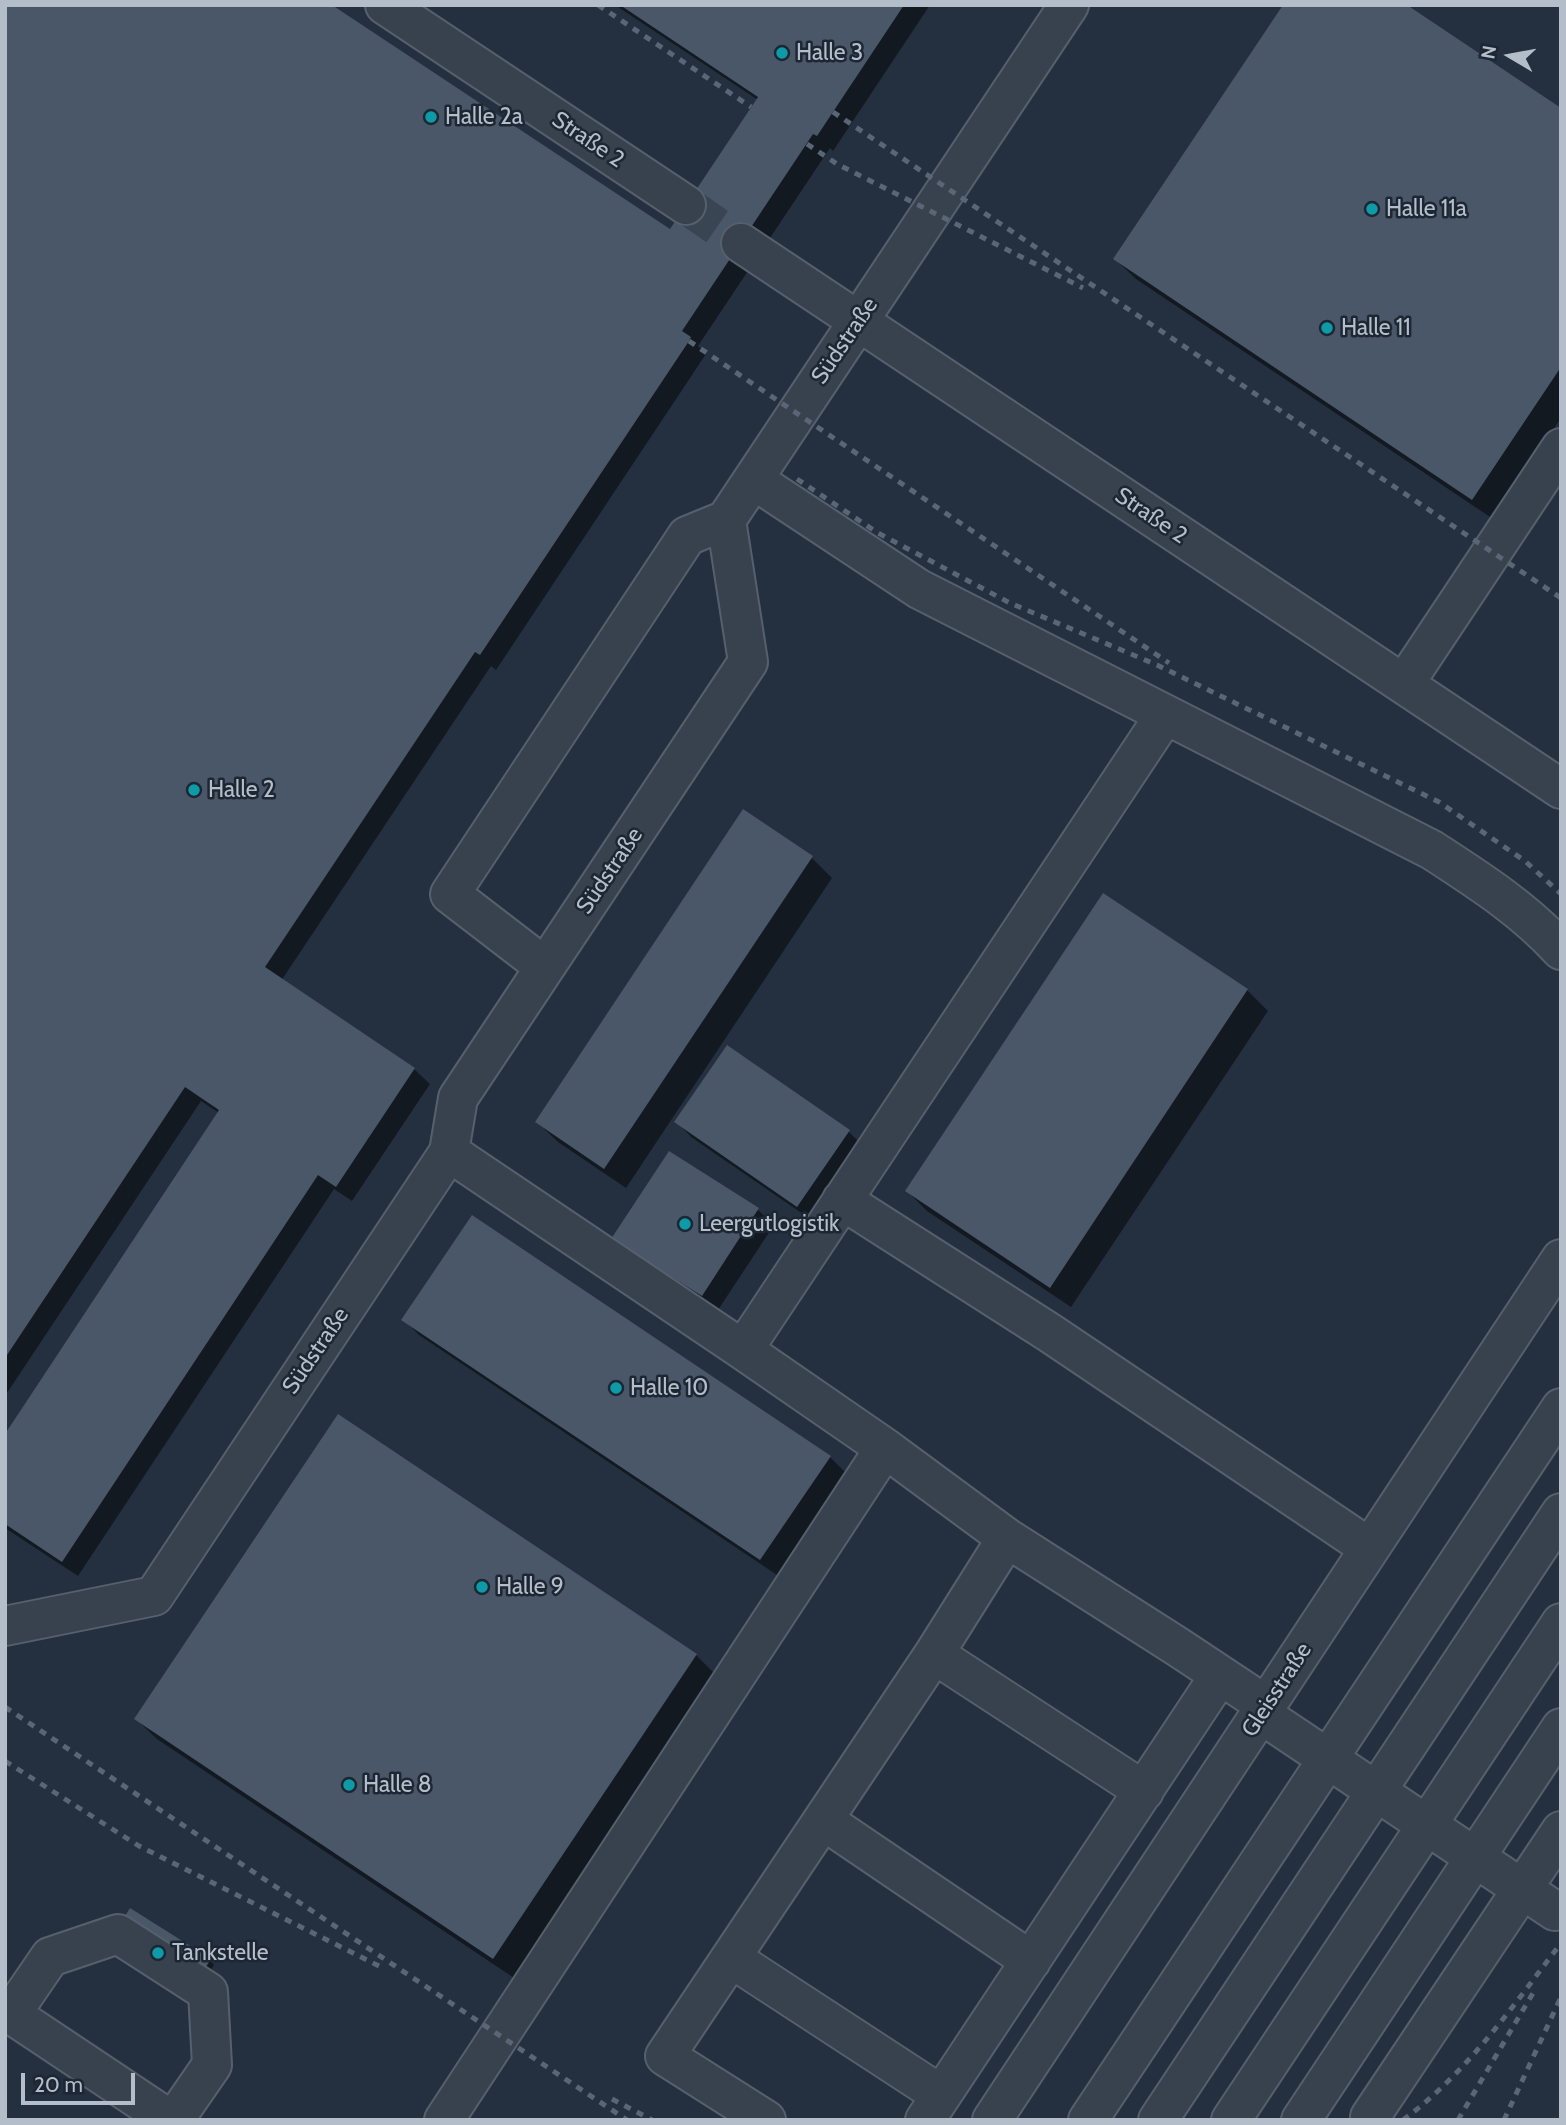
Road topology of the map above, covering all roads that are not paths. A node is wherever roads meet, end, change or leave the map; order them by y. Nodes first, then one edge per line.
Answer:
1 (385, 5) edge
2 (1069, 5) edge
3 (686, 205) tunnel mouth
4 (741, 243) tunnel mouth
5 (859, 321) junction
6 (1561, 448) edge
7 (754, 480) junction
8 (726, 520) junction
9 (1404, 684) junction
10 (1165, 715) junction
11 (1561, 789) edge
12 (1561, 950) edge
13 (545, 967) junction
14 (449, 1152) junction
15 (842, 1200) junction
16 (1561, 1259) edge
17 (743, 1350) junction
18 (1561, 1408) edge
19 (884, 1448) junction
20 (1561, 1513) edge
21 (1007, 1538) junction
22 (1368, 1548) junction
23 (1561, 1623) edge
24 (5, 1626) edge
25 (934, 1654) junction
26 (1220, 1675) junction
27 (1264, 1710) junction
28 (1561, 1728) edge
29 (1328, 1759) junction
30 (1144, 1791) junction
31 (1376, 1791) junction
32 (823, 1819) junction
33 (1426, 1825) junction
34 (1561, 1831) edge
35 (1475, 1857) junction
36 (1522, 1889) junction
37 (1555, 1911) dead end
38 (731, 1958) junction
39 (1031, 1961) junction
40 (8, 2012) edge
41 (933, 2108) edge
42 (1370, 2118) dead end
43 (172, 2120) edge
44 (444, 2120) edge
45 (766, 2120) edge
46 (992, 2120) edge
47 (1088, 2120) edge
48 (1158, 2120) edge
49 (1231, 2120) edge
50 (1301, 2120) edge

1 - 3 street, Straße 2
2 - 5 street, Südstraße
4 - 5 street, Straße 2
5 - 7 street, Südstraße
5 - 9 street, Straße 2
6 - 9 street
7 - 8 street, Südstraße
7 - 10 street
8 - 13 street, Südstraße
8 - 13 street
9 - 11 street, Straße 2
10 - 12 street
10 - 15 street
13 - 14 street, Südstraße
14 - 17 street
14 - 24 street, Südstraße
15 - 17 street
15 - 22 street
16 - 22 street, Gleisstraße
17 - 19 street
18 - 29 street
19 - 21 street
19 - 44 street
20 - 31 street
21 - 25 street
21 - 26 street
22 - 27 street, Gleisstraße
23 - 33 street
25 - 30 street
25 - 32 street
26 - 27 street
26 - 30 street
27 - 29 street
27 - 46 street, Gleisstraße
28 - 35 street
29 - 31 street
29 - 47 street
30 - 39 street
31 - 33 street
31 - 48 street
32 - 38 street
32 - 39 street
33 - 35 street
33 - 49 street
34 - 36 street
35 - 36 street
35 - 50 street
36 - 37 street
36 - 42 street
38 - 41 street
38 - 45 street
39 - 41 street
40 - 43 street
40 - 43 street

